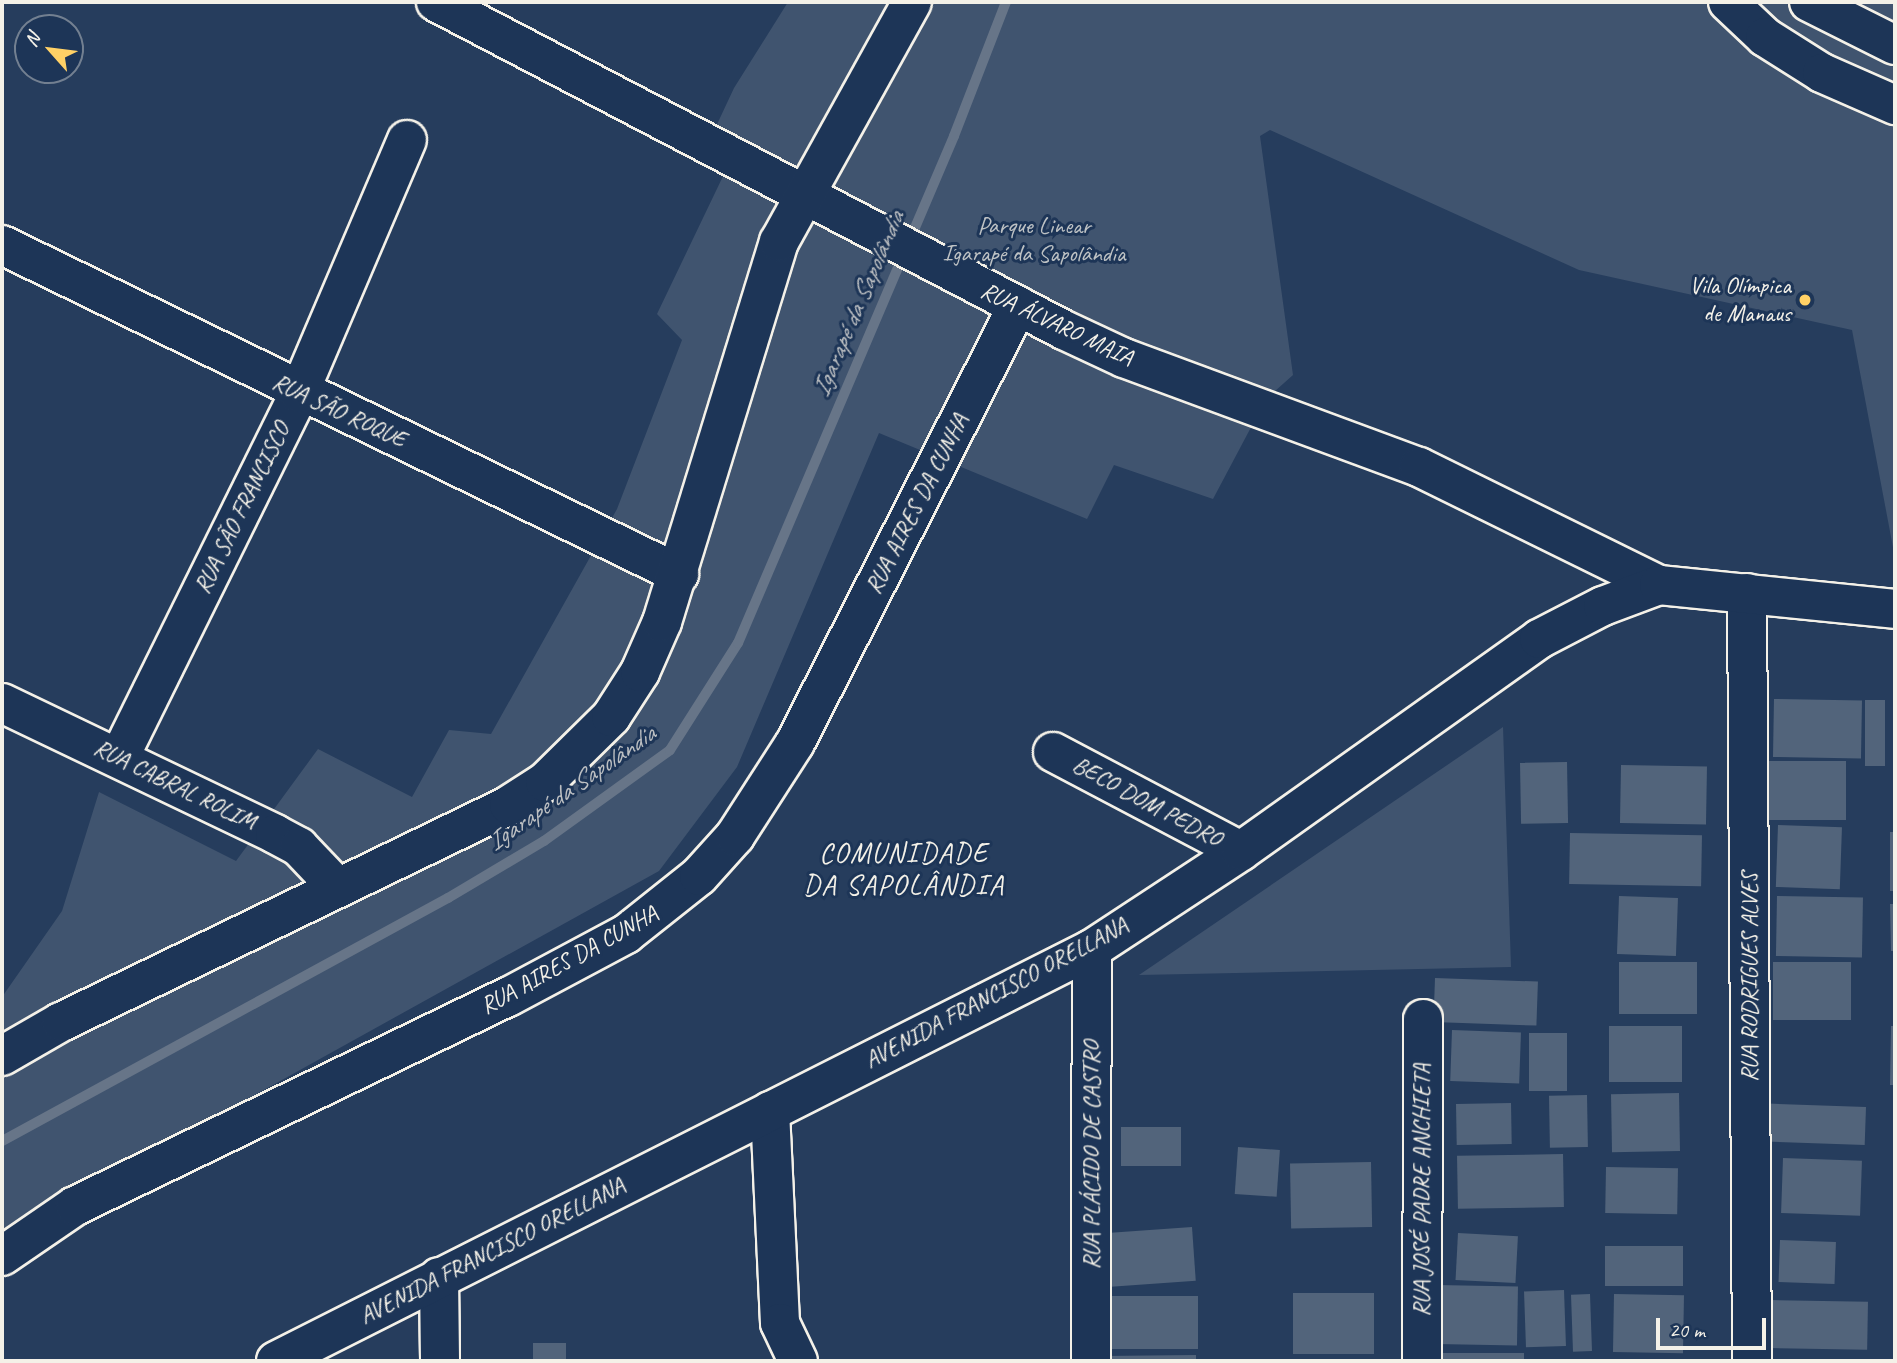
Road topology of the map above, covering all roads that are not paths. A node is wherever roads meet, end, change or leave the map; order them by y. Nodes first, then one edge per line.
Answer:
1 (436, 2) edge
2 (912, 2) edge
3 (1728, 2) edge
4 (1808, 2) edge
5 (1895, 44) edge
6 (1895, 105) edge
7 (407, 140) dead end
8 (803, 197) junction
9 (2, 245) edge
10 (1017, 306) junction
11 (299, 393) junction
12 (678, 574) junction
13 (1659, 585) junction
14 (1747, 593) junction
15 (1895, 609) edge
16 (2, 703) edge
17 (1054, 752) dead end
18 (118, 758) junction
19 (1241, 851) junction
20 (335, 886) junction
21 (1092, 949) junction
22 (1423, 1019) dead end
23 (2, 1056) edge
24 (770, 1111) junction
25 (2, 1256) edge
26 (439, 1277) junction
27 (276, 1361) edge
28 (440, 1361) edge
29 (798, 1361) edge
30 (1091, 1361) edge
31 (1422, 1361) edge
32 (1752, 1361) edge

1 - 8 street, RUA ÁLVARO MAIA
2 - 8 street
3 - 6 street
4 - 5 street
7 - 11 street, RUA SÃO FRANCISCO
8 - 10 street, RUA ÁLVARO MAIA
8 - 12 street
9 - 11 street, RUA SÃO ROQUE
10 - 13 street, RUA ÁLVARO MAIA
10 - 25 street, RUA AIRES DA CUNHA
11 - 12 street, RUA SÃO ROQUE
11 - 18 street, RUA SÃO FRANCISCO
12 - 20 street
13 - 14 street, AVENIDA FRANCISCO ORELLANA
13 - 19 street, AVENIDA FRANCISCO ORELLANA
14 - 15 street, AVENIDA FRANCISCO ORELLANA
14 - 32 street, RUA RODRIGUES ALVES
16 - 18 street, RUA CABRAL ROLIM
17 - 19 street, BECO DOM PEDRO
18 - 20 street, RUA CABRAL ROLIM
19 - 21 street, AVENIDA FRANCISCO ORELLANA
20 - 23 street
21 - 24 street, AVENIDA FRANCISCO ORELLANA
21 - 30 street, RUA PLÁCIDO DE CASTRO
22 - 31 street, RUA JOSÉ PADRE ANCHIETA
24 - 26 street, AVENIDA FRANCISCO ORELLANA
24 - 29 street
26 - 27 street, AVENIDA FRANCISCO ORELLANA
26 - 28 street

